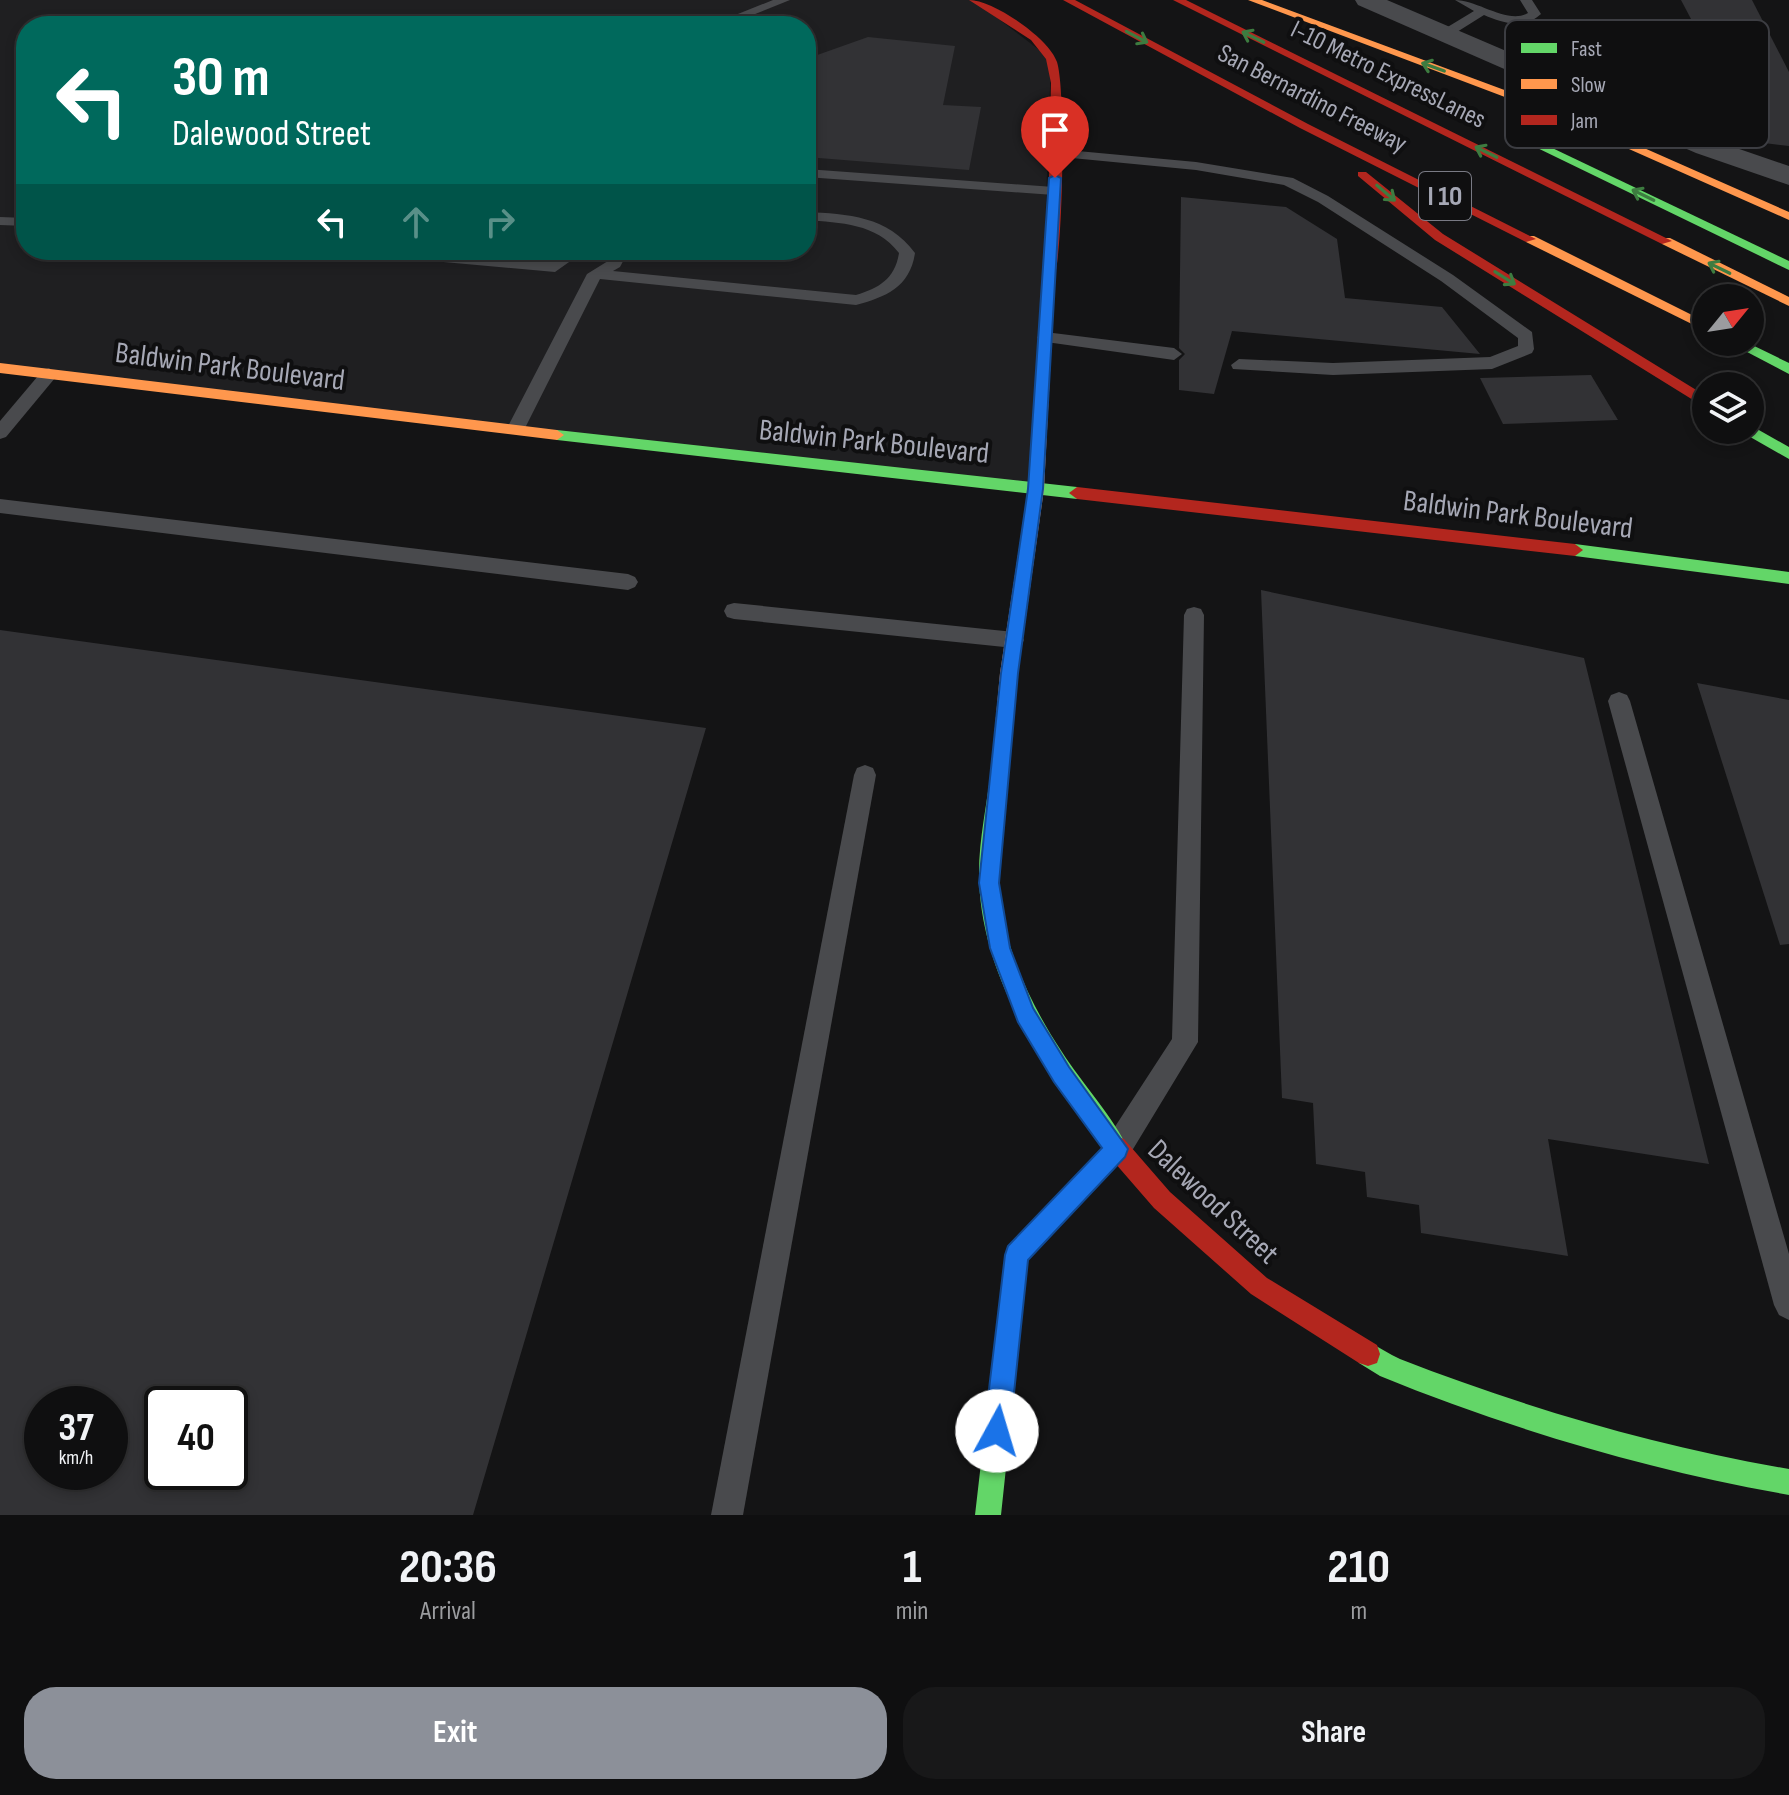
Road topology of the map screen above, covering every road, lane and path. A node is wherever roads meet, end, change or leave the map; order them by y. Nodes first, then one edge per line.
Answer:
1 (784, 0) edge
2 (974, 0) edge
3 (1068, 0) edge
4 (1178, 0) edge
5 (1242, 0) edge
6 (1253, 0) edge
7 (1367, 0) edge
8 (1461, 0) edge
9 (1526, 0) edge
10 (1484, 10) junction
11 (741, 16) edge
12 (1507, 20) edge
13 (1525, 20) edge
14 (1445, 34) junction
15 (1505, 60) edge
16 (1382, 68) dead end
17 (1505, 94) edge
18 (1304, 126) junction
19 (1546, 148) edge
20 (1635, 148) edge
21 (1709, 148) edge
22 (1056, 153) junction
23 (816, 174) edge
24 (1789, 176) edge
25 (1054, 191) junction
26 (1518, 211) dead end
27 (1789, 216) edge
28 (816, 217) edge
29 (477, 260) edge
30 (564, 260) edge
31 (617, 260) edge
32 (1585, 266) junction
33 (1789, 266) edge
34 (595, 274) junction
35 (1789, 302) edge
36 (1692, 320) edge
37 (1045, 337) junction
38 (1174, 354) dead end
39 (1763, 356) edge
40 (1239, 365) dead end
41 (0, 368) edge
42 (1789, 369) edge
43 (49, 374) junction
44 (1692, 394) edge
45 (515, 430) junction
46 (0, 433) edge
47 (1764, 439) edge
48 (1789, 454) edge
49 (1036, 489) junction
50 (0, 506) edge
51 (1789, 578) edge
52 (628, 582) dead end
53 (734, 611) dead end
54 (1194, 615) dead end
55 (1014, 640) junction
56 (1619, 701) dead end
57 (865, 775) dead end
58 (1117, 1149) junction
59 (1789, 1305) edge
60 (1789, 1482) edge
61 (727, 1515) edge
62 (988, 1515) edge

1 - 11 lane
2 - 22 main road, Dalewood Street
3 -> 18 main road, San Bernardino Freeway / I 10
35 -> 4 main road, I-10 Metro ExpressLanes
5 - 16 main road, San Bernardino Freeway
17 -> 6 main road
7 - 14 street
8 - 10 lane
9 - 13 lane
10 - 12 lane
10 - 14 lane
14 - 15 street
18 - 32 main road, San Bernardino Freeway / I 10
18 -> 44 main road
33 -> 19 main road
27 -> 20 main road
21 - 24 street
22 - 25 main road, Dalewood Street
22 - 40 lane
23 - 25 lane
25 - 37 main road, Dalewood Street
26 - 32 main road
28 - 34 lane
29 - 30 lane
31 - 34 lane
32 - 36 main road, San Bernardino Freeway / I 10
34 - 45 lane
37 - 38 lane
37 - 49 main road, Dalewood Street
39 - 42 main road
41 - 43 main road, Baldwin Park Boulevard
43 - 45 main road, Baldwin Park Boulevard
43 - 46 lane
45 - 49 main road, Baldwin Park Boulevard
47 - 48 main road
49 - 51 main road, Baldwin Park Boulevard
49 - 55 main road, Dalewood Street
50 - 52 lane
53 - 55 lane
54 - 58 lane
55 - 58 main road, Dalewood Street
56 - 59 lane
57 - 61 lane
58 - 60 main road, Dalewood Street
58 - 62 main road

